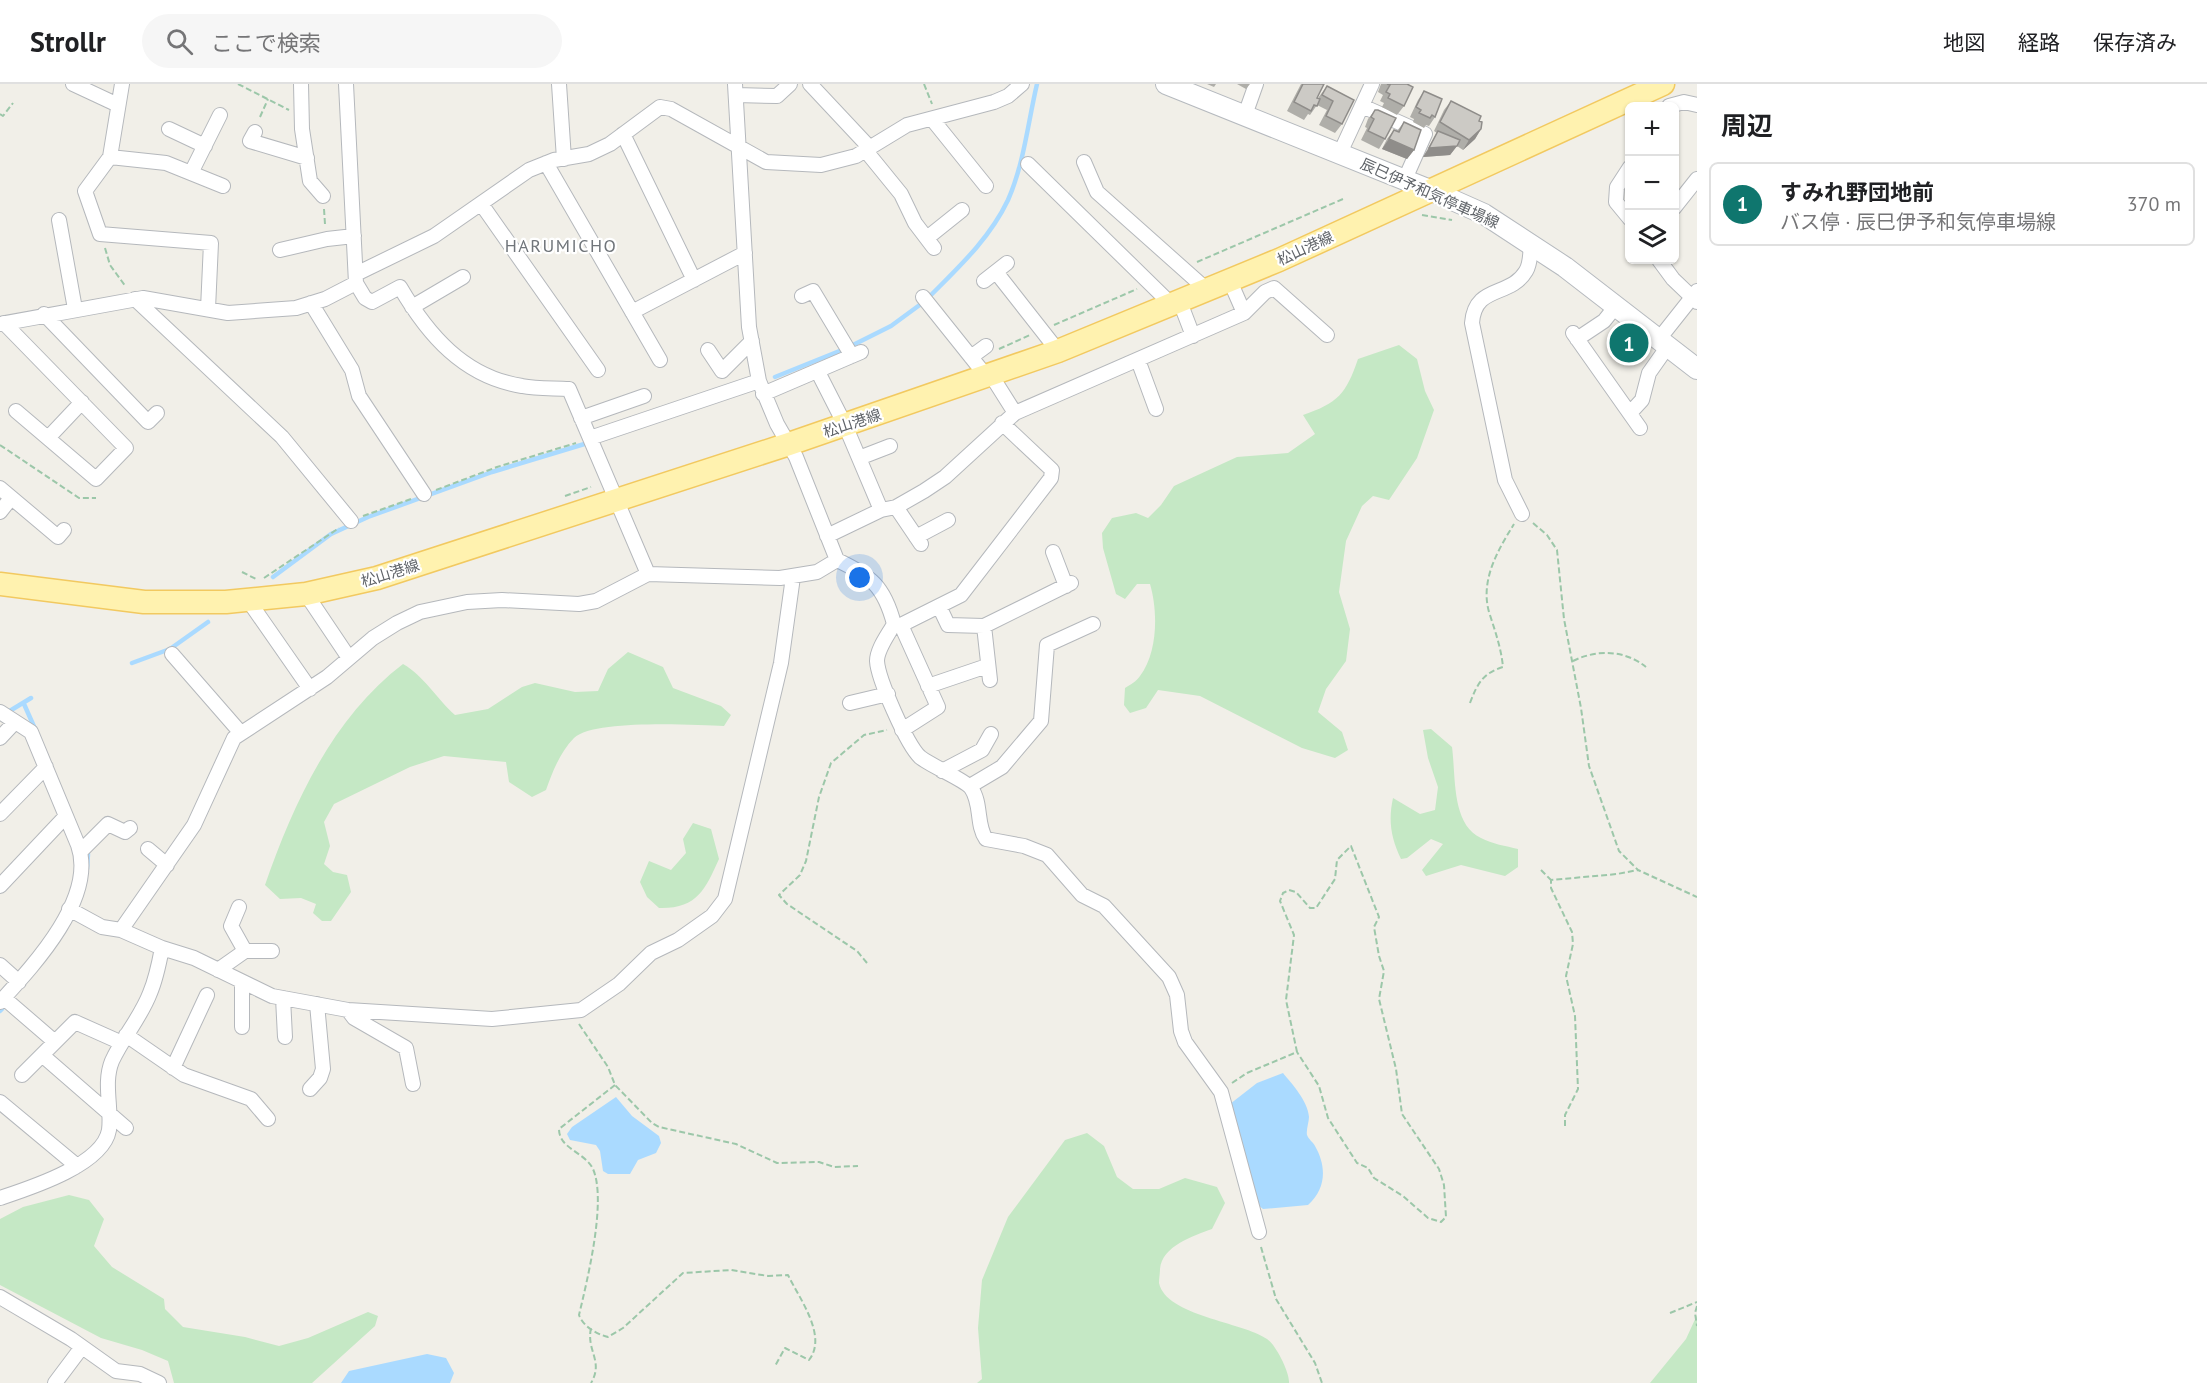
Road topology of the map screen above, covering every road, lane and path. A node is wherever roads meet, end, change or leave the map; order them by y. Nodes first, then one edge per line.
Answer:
1 (73, 84) edge
2 (122, 84) edge
3 (238, 84) edge
4 (301, 84) edge
5 (346, 84) edge
6 (560, 84) edge
7 (790, 84) edge
8 (810, 84) edge
9 (924, 84) edge
10 (1022, 84) edge
11 (1166, 84) edge
12 (1256, 84) edge
13 (1372, 84) edge
14 (1663, 84) edge
15 (736, 89) edge
16 (268, 99) junction
17 (13, 103) dead end
18 (1679, 103) edge
19 (118, 105) junction
20 (1697, 105) edge
21 (1362, 106) junction
22 (0, 114) edge
23 (220, 115) dead end
24 (302, 116) junction
25 (1245, 116) junction
26 (260, 117) dead end
27 (935, 118) junction
28 (169, 129) dead end
29 (255, 132) dead end
30 (623, 134) junction
31 (205, 146) junction
32 (739, 148) junction
33 (868, 149) junction
34 (1340, 153) junction
35 (110, 157) junction
36 (307, 158) junction
37 (564, 159) junction
38 (1084, 162) dead end
39 (546, 163) junction
40 (1028, 164) dead end
41 (191, 173) junction
42 (1625, 174) edge
43 (1405, 179) junction
44 (1697, 179) edge
45 (223, 186) dead end
46 (980, 187) dead end
47 (1430, 190) junction
48 (323, 196) joint
49 (1679, 202) edge
50 (482, 205) junction
51 (963, 210) dead end
52 (1625, 214) edge
53 (1421, 215) dead end
54 (59, 220) dead end
55 (1458, 221) dead end
56 (100, 234) junction
57 (354, 236) junction
58 (327, 239) junction
59 (1531, 243) junction
60 (280, 250) dead end
61 (745, 253) junction
62 (1662, 264) edge
63 (463, 277) dead end
64 (356, 279) junction
65 (694, 280) junction
66 (1230, 280) junction
67 (984, 281) dead end
68 (1207, 290) junction
69 (802, 296) dead end
70 (923, 297) dead end
71 (1695, 297) edge
72 (135, 299) junction
73 (311, 303) junction
74 (1176, 304) junction
75 (1616, 306) junction
76 (412, 307) junction
77 (75, 309) junction
78 (208, 309) junction
79 (632, 312) junction
80 (1244, 313) junction
81 (44, 314) junction
82 (2, 323) edge
83 (1327, 335) dead end
84 (1193, 336) junction
85 (752, 340) junction
86 (1664, 343) junction
87 (986, 346) dead end
88 (708, 350) dead end
89 (1058, 351) junction
90 (971, 357) junction
91 (660, 360) dead end
92 (1138, 360) junction
93 (1697, 369) edge
94 (598, 370) dead end
95 (818, 372) junction
96 (989, 376) junction
97 (761, 387) junction
98 (644, 396) dead end
99 (81, 402) junction
100 (1156, 409) dead end
101 (16, 411) dead end
102 (157, 413) dead end
103 (1016, 413) junction
104 (1630, 413) junction
105 (581, 418) junction
106 (1002, 423) junction
107 (845, 425) junction
108 (1640, 428) dead end
109 (48, 438) junction
110 (590, 438) junction
111 (789, 444) junction
112 (0, 445) edge
113 (890, 446) dead end
114 (859, 458) junction
115 (591, 487) dead end
116 (0, 488) edge
117 (424, 494) junction
118 (11, 498) junction
119 (96, 498) dead end
120 (558, 498) dead end
121 (617, 500) junction
122 (896, 507) junction
123 (881, 510) junction
124 (0, 512) edge
125 (1522, 514) junction
126 (948, 520) dead end
127 (351, 521) junction
128 (64, 530) dead end
129 (827, 536) junction
130 (1053, 552) dead end
131 (837, 560) junction
132 (243, 572) dead end
133 (648, 574) junction
134 (793, 577) junction
135 (0, 584) edge
136 (306, 594) junction
137 (248, 600) junction
138 (939, 606) junction
139 (897, 624) junction
140 (1093, 624) dead end
141 (984, 626) junction
142 (172, 654) dead end
143 (349, 658) junction
144 (1572, 662) junction
145 (1646, 667) dead end
146 (928, 686) junction
147 (310, 689) junction
148 (888, 694) junction
149 (850, 703) dead end
150 (1470, 703) dead end
151 (0, 712) edge
152 (15, 722) junction
153 (902, 730) junction
154 (240, 732) junction
155 (991, 734) dead end
156 (0, 738) edge
157 (46, 767) junction
158 (942, 771) junction
159 (970, 786) junction
160 (0, 814) edge
161 (66, 816) junction
162 (130, 828) dead end
163 (148, 849) dead end
164 (80, 852) junction
165 (167, 865) junction
166 (1540, 870) dead end
167 (1638, 870) junction
168 (1551, 880) junction
169 (0, 886) edge
170 (1697, 897) edge
171 (239, 907) dead end
172 (69, 909) junction
173 (121, 930) junction
174 (162, 948) junction
175 (246, 951) junction
176 (272, 951) dead end
177 (867, 963) dead end
178 (0, 964) edge
179 (218, 970) junction
180 (19, 982) junction
181 (242, 982) junction
182 (207, 995) dead end
183 (283, 998) junction
184 (2, 1000) edge
185 (317, 1004) junction
186 (348, 1010) junction
187 (570, 1012) junction
188 (242, 1027) dead end
189 (285, 1037) dead end
190 (124, 1039) junction
191 (55, 1042) junction
192 (1297, 1052) junction
193 (42, 1055) junction
194 (173, 1068) junction
195 (22, 1075) dead end
196 (413, 1084) dead end
197 (615, 1085) junction
198 (310, 1089) dead end
199 (1221, 1092) junction
200 (0, 1102) edge
201 (108, 1113) junction
202 (268, 1119) dead end
203 (1565, 1126) dead end
204 (126, 1128) dead end
205 (77, 1166) junction
206 (858, 1166) dead end
207 (0, 1198) edge
208 (1259, 1232) joint
209 (0, 1297) edge
210 (1697, 1304) edge
211 (1670, 1313) dead end
212 (1697, 1326) edge
213 (591, 1328) junction
214 (82, 1347) junction
215 (775, 1366) dead end
216 (124, 1378) edge
217 (55, 1383) edge
218 (159, 1383) edge
219 (591, 1383) edge
220 (1322, 1383) edge

1 - 19 street
2 - 19 street
3 - 16 path
4 - 24 street
5 - 57 street
6 - 37 street
7 - 15 street
8 - 33 street
9 - 27 path
10 - 27 street
11 - 25 main road, 辰巳伊予和気停車場線
12 - 25 street
13 - 21 street
14 - 47 main road, 松山港線
15 - 32 street
16 - 24 path
16 - 26 path
17 - 22 path
18 - 20 street
19 - 35 street
21 - 34 street
21 - 43 street
23 - 31 street
24 - 36 street
25 - 34 main road, 辰巳伊予和気停車場線
27 - 33 street
27 - 46 street
28 - 31 street
29 - 36 street
30 - 32 street
30 - 37 street
30 - 65 street
31 - 41 street
32 - 33 street
32 - 61 street
33 - 51 street
34 - 43 main road, 辰巳伊予和気停車場線
35 - 41 street
35 - 56 street
36 - 48 street
37 - 39 street
38 - 68 street
39 - 50 street
39 - 79 street
40 - 74 street
41 - 45 street
42 - 52 street
43 - 47 main road, 辰巳伊予和気停車場線
44 - 49 street
47 - 59 main road, 辰巳伊予和気停車場線
47 - 66 main road, 松山港線
48 - 58 path
50 - 64 street
50 - 94 street
53 - 55 path
54 - 77 street
56 - 72 path
56 - 78 street
57 - 58 street
57 - 64 street
58 - 60 street
59 - 75 main road, 辰巳伊予和気停車場線
59 - 125 street
61 - 65 street
61 - 85 street
62 - 71 street
63 - 76 street
64 - 73 street
64 - 76 street
65 - 79 street
66 - 68 main road, 松山港線
66 - 80 street
67 - 89 street
68 - 74 main road, 松山港線
69 - 95 street
70 - 90 street
71 - 86 street
72 - 77 street
72 - 78 street
72 - 127 street
73 - 78 street
73 - 117 street
74 - 84 street
74 - 89 main road, 松山港線
75 - 86 main road, 辰巳伊予和気停車場線
75 - 104 street
76 - 105 street
77 - 81 street
79 - 91 street
80 - 83 street
80 - 84 street
81 - 82 street
81 - 102 street
82 - 99 street
84 - 92 street
85 - 88 street
85 - 97 street
86 - 93 main road, 辰巳伊予和気停車場線
86 - 104 street
87 - 90 street
89 - 96 main road, 松山港線
90 - 96 street
92 - 100 street
92 - 103 street
95 - 97 street
95 - 107 street
96 - 103 street
96 - 107 main road, 松山港線
97 - 110 street
97 - 111 street
98 - 105 street
99 - 109 street
99 - 109 street
101 - 109 street
103 - 106 street
104 - 108 street
105 - 110 street
106 - 122 street
106 - 138 street
107 - 111 main road, 松山港線
107 - 114 street
110 - 117 path
110 - 121 street
111 - 121 main road, 松山港線
111 - 129 street
112 - 119 path
113 - 114 street
114 - 123 street
115 - 120 path
116 - 118 street
117 - 127 path
118 - 124 street
118 - 128 street
121 - 133 street
121 - 136 main road, 松山港線
122 - 123 street
122 - 126 street
123 - 129 street
125 - 144 path
125 - 150 path
127 - 132 path
129 - 131 street
130 - 141 street
131 - 134 street
131 - 139 street
133 - 134 street
133 - 143 street
134 - 187 street
135 - 137 main road, 松山港線
136 - 137 main road, 松山港線
136 - 143 street
137 - 147 street
138 - 139 street
138 - 141 street
139 - 146 street
139 - 148 street
140 - 159 street
141 - 146 street
142 - 154 street
143 - 147 street
144 - 145 path
144 - 167 path
146 - 153 street
147 - 154 street
148 - 149 street
148 - 153 street
151 - 152 street
152 - 156 street
152 - 157 street
153 - 158 street
153 - 177 path
154 - 165 street
155 - 158 street
157 - 160 street
157 - 161 street
158 - 159 street
159 - 199 street
161 - 164 street
161 - 169 street
162 - 164 street
163 - 165 street
164 - 172 street
165 - 173 street
166 - 168 path
167 - 168 path
167 - 170 path
168 - 203 path
171 - 175 street
172 - 173 street
172 - 180 street
173 - 174 street
174 - 179 street
174 - 190 street
175 - 176 street
175 - 179 street
178 - 180 street
179 - 181 street
180 - 184 street
181 - 183 street
181 - 188 street
182 - 194 street
183 - 185 street
183 - 189 street
184 - 191 street
185 - 186 street
185 - 198 street
186 - 187 street
186 - 196 street
187 - 197 path
190 - 191 street
190 - 194 street
190 - 201 street
191 - 193 street
192 - 192 path
192 - 199 path
193 - 195 street
193 - 201 street
194 - 202 street
197 - 206 path
197 - 213 path
199 - 208 street
200 - 205 street
201 - 204 street
201 - 205 street
205 - 207 street
208 - 220 path
209 - 214 street
210 - 211 path
210 - 212 path
213 - 215 path
213 - 219 path
214 - 216 street
214 - 217 street
216 - 218 street

